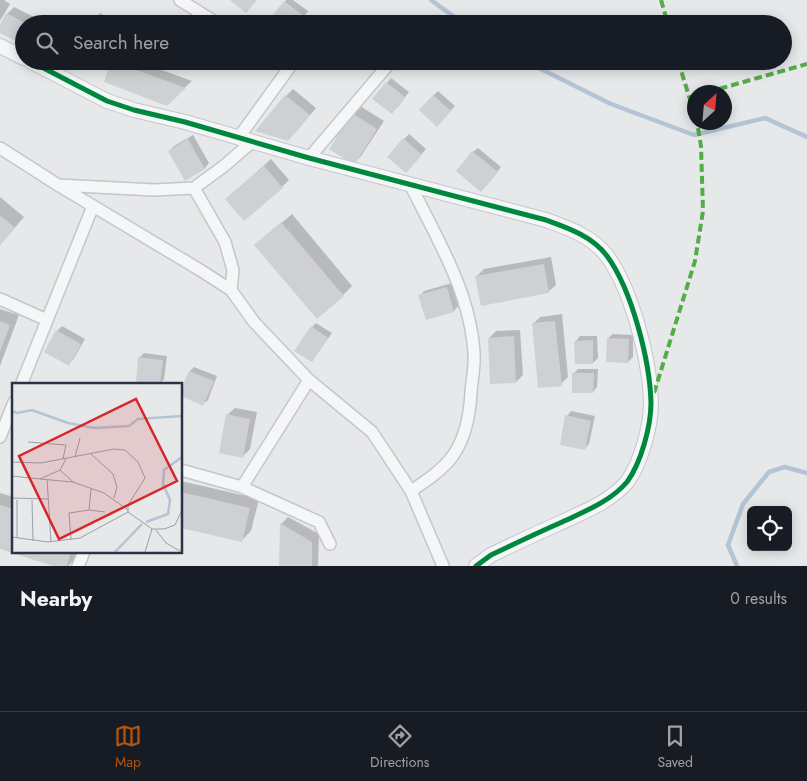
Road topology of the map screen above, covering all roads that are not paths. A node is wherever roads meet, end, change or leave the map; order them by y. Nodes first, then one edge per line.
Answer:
1 (180, 0) edge
2 (204, 15) edge
3 (0, 46) edge
4 (15, 54) edge
5 (48, 70) edge
6 (288, 70) edge
7 (384, 70) edge
8 (239, 137) junction
9 (253, 141) junction
10 (0, 148) edge
11 (309, 158) junction
12 (410, 184) junction
13 (58, 185) junction
14 (194, 188) junction
15 (93, 206) junction
16 (231, 290) junction
17 (0, 298) edge
18 (47, 320) junction
19 (309, 380) junction
20 (22, 383) edge
21 (12, 407) edge
22 (0, 436) edge
23 (182, 470) edge
24 (242, 487) junction
25 (411, 491) junction
26 (330, 544) dead end
27 (83, 554) edge
28 (78, 566) edge
29 (443, 566) edge
30 (476, 566) edge

1 - 2 street
3 - 4 street
5 - 8 street
6 - 8 street
7 - 11 street
8 - 9 street
9 - 11 street
9 - 14 street
10 - 13 street
11 - 12 street
12 - 25 street
12 - 30 street
13 - 14 street
13 - 15 street
14 - 16 street
15 - 16 street
15 - 18 street
16 - 19 street
17 - 18 street
18 - 20 street
19 - 24 street
19 - 25 street
21 - 22 street
23 - 24 street
24 - 26 street
25 - 29 street
27 - 28 street

